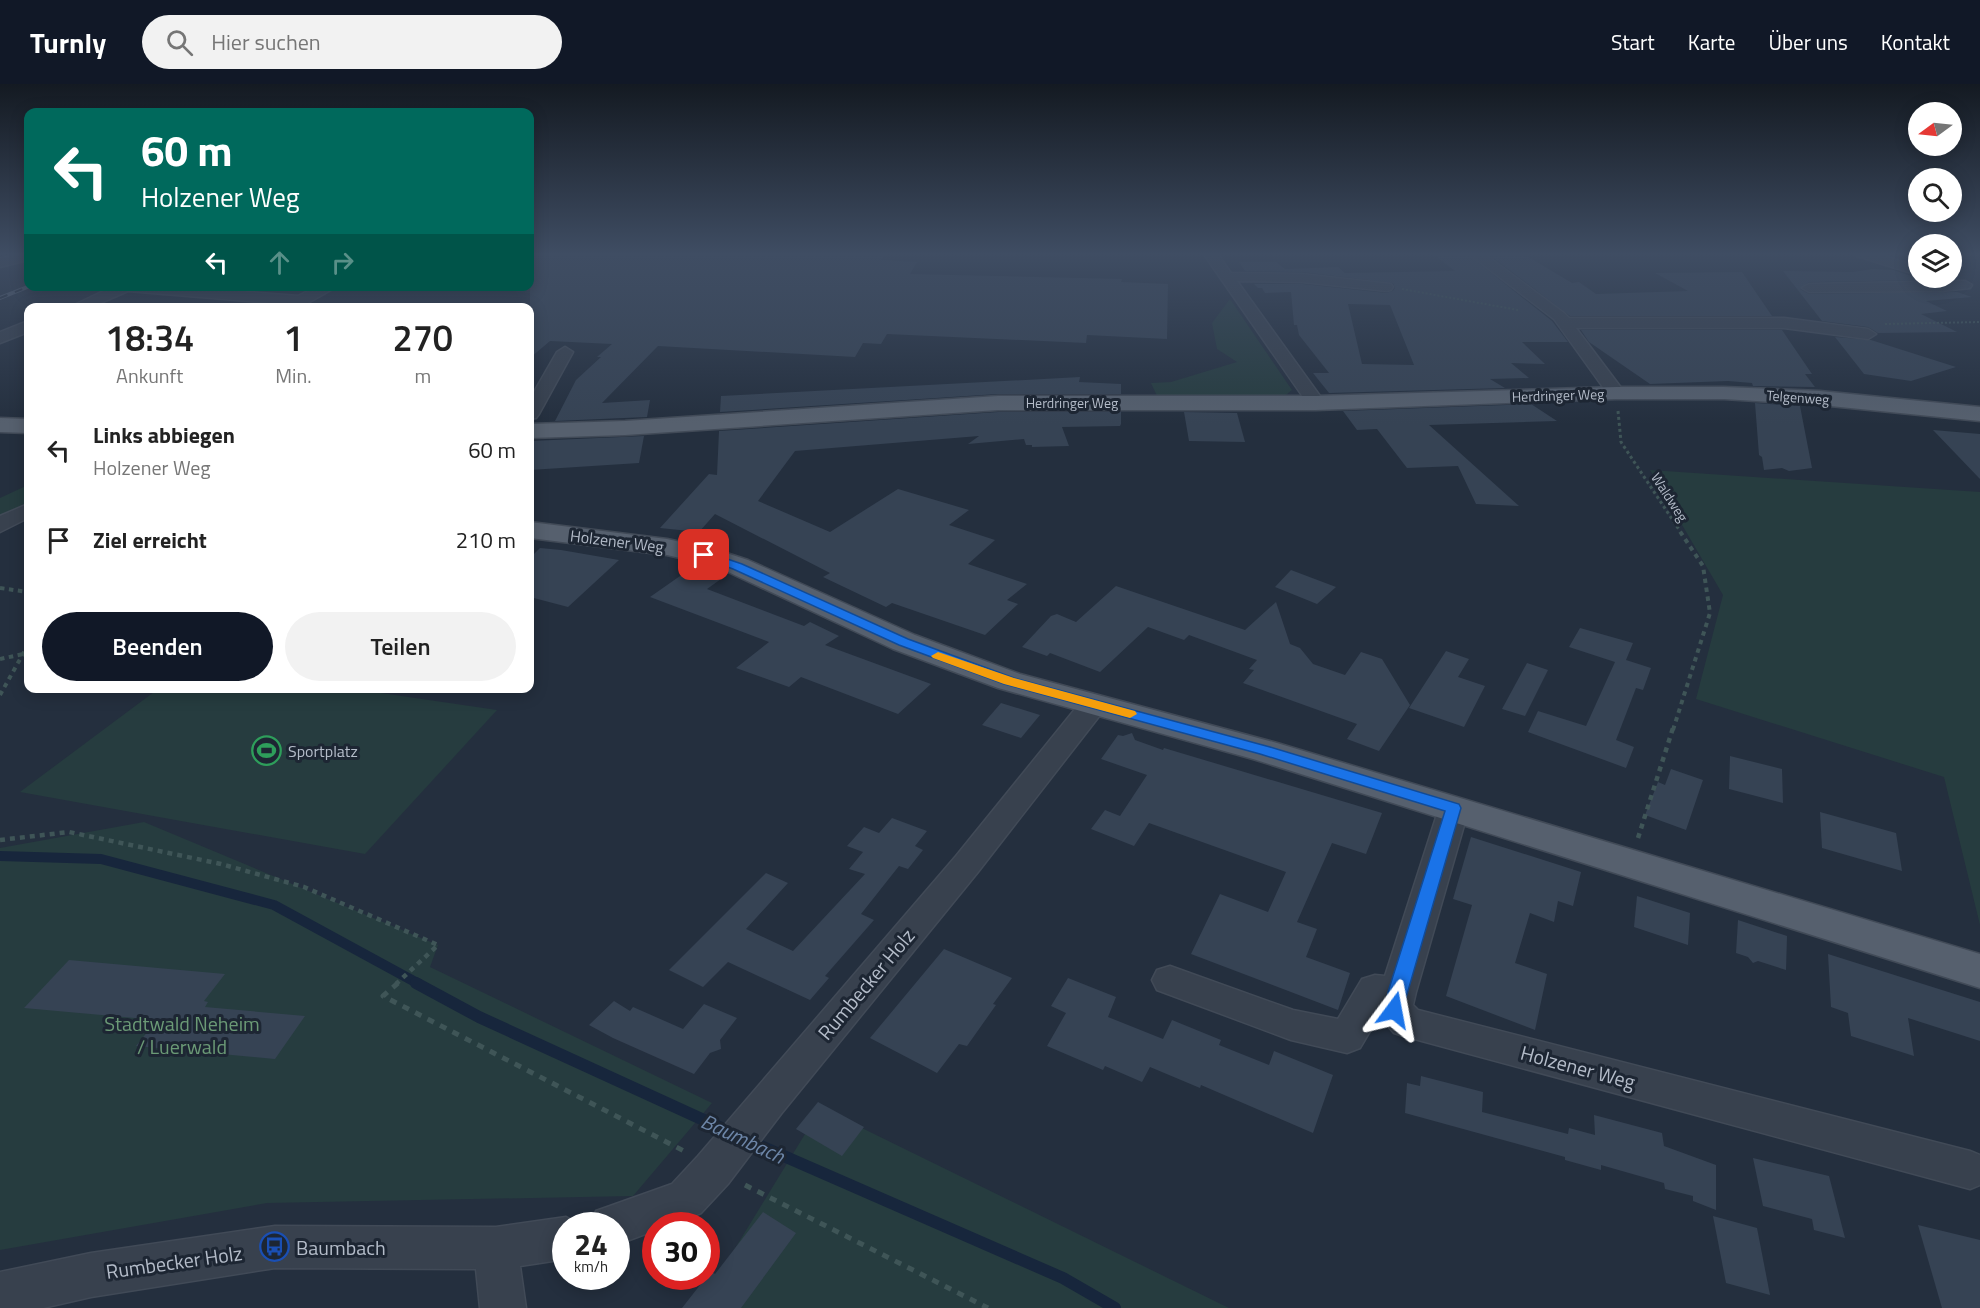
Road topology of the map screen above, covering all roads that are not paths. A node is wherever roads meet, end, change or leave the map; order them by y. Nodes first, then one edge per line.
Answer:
1 (1250, 310) edge
2 (1549, 310) edge
3 (1561, 319) junction
4 (24, 328) edge
5 (1868, 334) road end
6 (0, 338) edge
7 (24, 341) edge
8 (565, 352) dead end
9 (1616, 393) junction
10 (1316, 403) junction
11 (534, 407) edge
12 (1980, 414) edge
13 (0, 425) edge
14 (24, 426) edge
15 (534, 431) edge
16 (24, 512) edge
17 (0, 525) edge
18 (534, 530) edge
19 (1094, 704) junction
20 (1454, 808) junction
21 (1980, 970) edge
22 (1170, 980) dead end
23 (1398, 992) junction
24 (1970, 1170) dead end
25 (630, 1219) edge
26 (552, 1240) edge
27 (496, 1248) junction
28 (0, 1295) edge
29 (503, 1308) edge

1 - 10 street
2 - 3 street
3 - 5 street
3 - 9 street
4 - 6 street
6 - 7 street
8 - 11 street
9 - 10 main road, Herdringer Weg
9 - 12 main road, Telgenweg
10 - 15 main road, Herdringer Weg
13 - 14 main road
16 - 17 street
18 - 19 main road, Holzener Weg
19 - 20 main road, Holzener Weg
19 - 25 street, Rumbecker Holz
20 - 21 main road, Holzener Weg
20 - 23 street, Holzener Weg
22 - 23 street
23 - 24 street, Holzener Weg
26 - 27 street, Rumbecker Holz
27 - 28 street, Rumbecker Holz
27 - 29 street

